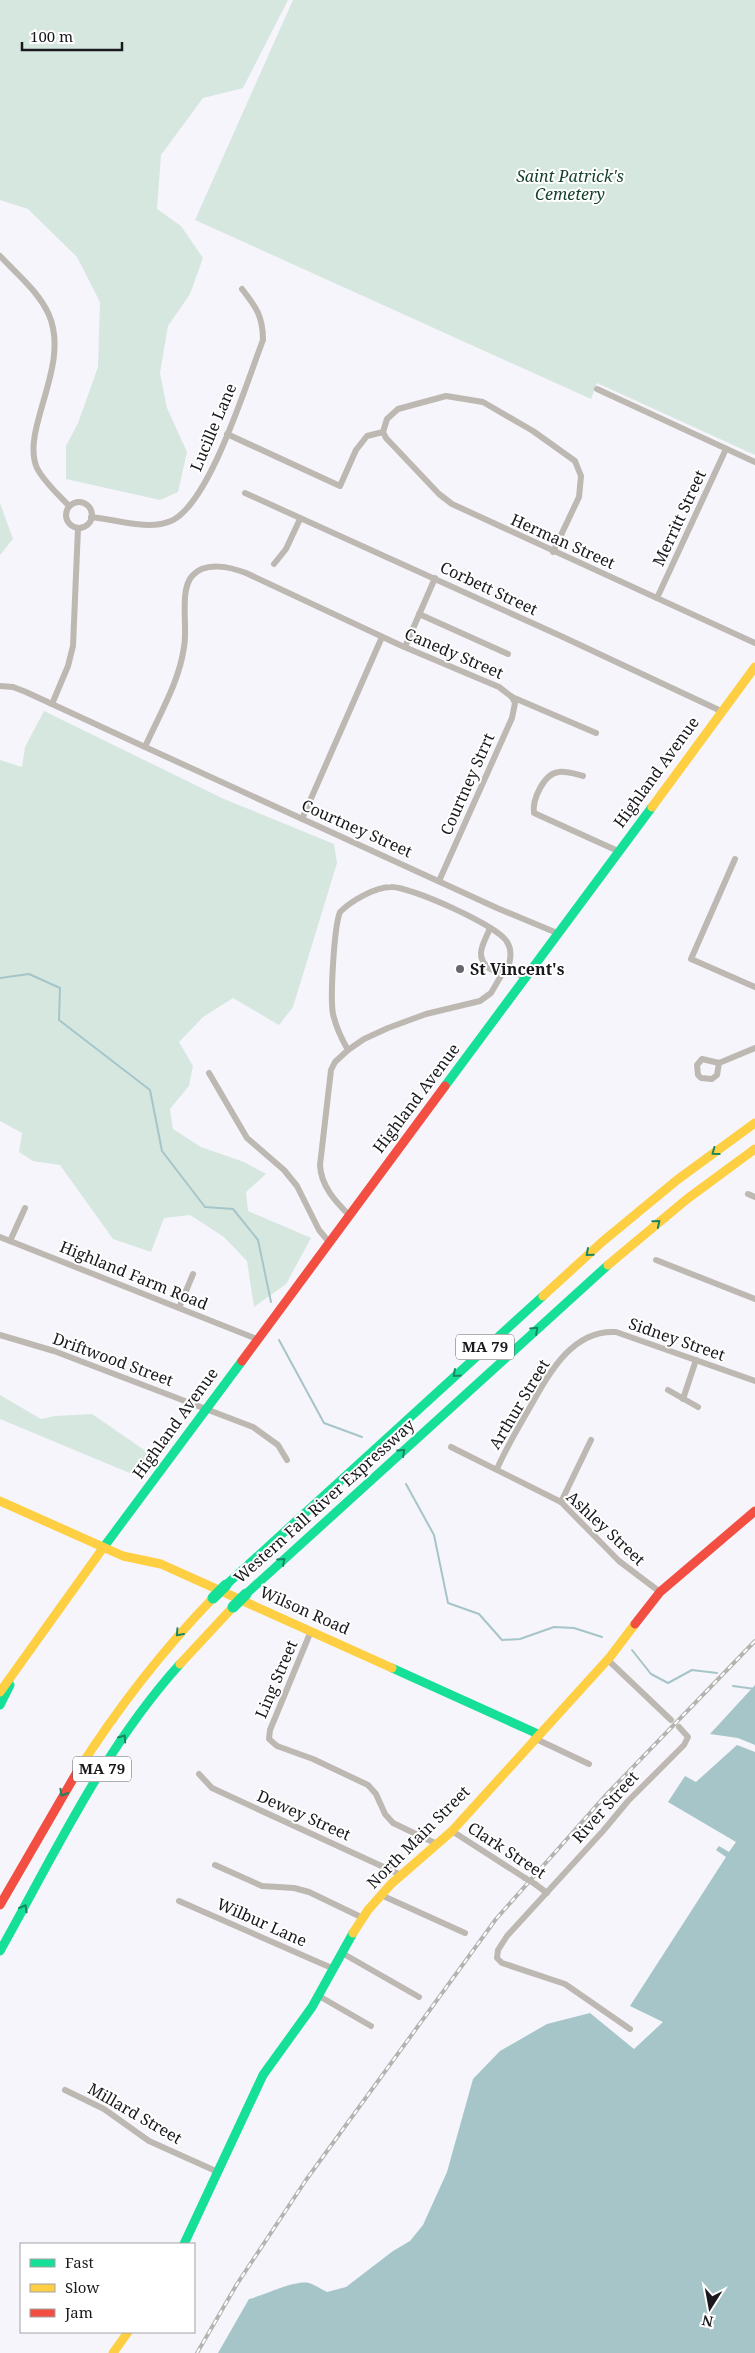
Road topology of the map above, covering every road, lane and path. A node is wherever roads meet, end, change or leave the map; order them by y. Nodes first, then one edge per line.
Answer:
1 (0, 256) edge
2 (242, 289) dead end
3 (597, 390) dead end
4 (384, 432) junction
5 (227, 434) junction
6 (726, 449) junction
7 (755, 462) edge
8 (245, 493) dead end
9 (69, 506) junction
10 (91, 517) junction
11 (300, 519) junction
12 (78, 528) junction
13 (553, 552) junction
14 (274, 564) dead end
15 (435, 578) junction
16 (657, 598) junction
17 (419, 614) junction
18 (382, 637) junction
19 (755, 643) edge
20 (405, 648) junction
21 (508, 654) dead end
22 (755, 667) edge
23 (0, 686) edge
24 (512, 697) junction
25 (52, 704) junction
26 (721, 711) junction
27 (596, 733) dead end
28 (145, 747) junction
29 (583, 776) dead end
30 (302, 819) junction
31 (618, 850) junction
32 (735, 859) dead end
33 (439, 881) junction
34 (490, 928) junction
35 (557, 933) junction
36 (505, 972) junction
37 (524, 978) junction
38 (755, 987) edge
39 (755, 1048) edge
40 (348, 1050) junction
41 (719, 1063) dead end
42 (209, 1073) dead end
43 (755, 1123) edge
44 (755, 1149) edge
45 (748, 1194) dead end
46 (755, 1197) edge
47 (24, 1208) dead end
48 (349, 1215) junction
49 (0, 1237) edge
50 (10, 1241) junction
51 (329, 1242) junction
52 (656, 1260) dead end
53 (193, 1274) dead end
54 (755, 1299) edge
55 (180, 1308) junction
56 (0, 1335) edge
57 (590, 1336) joint
58 (257, 1340) junction
59 (696, 1360) junction
60 (755, 1380) edge
61 (668, 1390) dead end
62 (683, 1398) junction
63 (698, 1407) dead end
64 (205, 1410) junction
65 (591, 1440) dead end
66 (451, 1447) dead end
67 (287, 1460) dead end
68 (497, 1469) junction
69 (0, 1501) edge
70 (561, 1502) junction
71 (755, 1511) edge
72 (103, 1548) junction
73 (660, 1592) junction
74 (311, 1631) junction
75 (608, 1660) junction
76 (21, 1663) junction
77 (0, 1692) edge
78 (0, 1705) edge
79 (671, 1720) dead end
80 (679, 1727) dead end
81 (536, 1736) junction
82 (589, 1764) dead end
83 (199, 1774) dead end
84 (452, 1831) junction
85 (437, 1844) junction
86 (215, 1865) dead end
87 (401, 1875) junction
88 (547, 1893) junction
89 (381, 1895) junction
90 (179, 1901) dead end
91 (0, 1905) edge
92 (363, 1918) junction
93 (465, 1933) dead end
94 (0, 1951) edge
95 (342, 1952) junction
96 (334, 1970) junction
97 (319, 1996) junction
98 (419, 1997) dead end
99 (371, 2026) dead end
100 (630, 2029) dead end
101 (65, 2090) dead end
102 (218, 2172) junction
103 (184, 2243) edge
104 (127, 2333) edge
105 (113, 2353) edge

1 - 9 street
2 - 5 street, Lucille Lane
3 - 6 street
4 - 5 street
4 - 13 street, Herman Street
4 - 13 street
5 - 10 street, Lucille Lane
6 - 7 street
6 - 16 street, Merritt Street
8 - 11 street, Corbett Street
9 - 10 street
9 - 12 street
10 - 12 street
11 - 14 street
11 - 15 street, Corbett Street
12 - 25 street
13 - 16 street, Herman Street
15 - 17 street
15 - 26 street, Corbett Street
16 - 19 street, Herman Street
17 - 20 street
17 - 21 street
18 - 20 street, Canedy Street
18 - 28 street
18 - 30 street
20 - 24 street, Canedy Street
22 - 26 main road, Highland Avenue
23 - 25 street, Courtney Street
24 - 27 street, Canedy Street
24 - 33 street, Courtney Strrt
25 - 28 street, Courtney Street
26 - 31 main road, Highland Avenue
28 - 30 street, Courtney Street
29 - 31 street
30 - 33 street, Courtney Street
31 - 35 main road, Highland Avenue
32 - 38 street
33 - 35 street, Courtney Street
34 - 36 street
34 - 36 street
34 - 40 street
35 - 37 main road, Highland Avenue
36 - 37 street
36 - 40 street
37 - 48 main road, Highland Avenue
39 - 41 street
40 - 48 street
42 - 51 street
43 -> 91 main road, Western Fall River Expressway / MA 79, bridge
94 -> 44 main road, Western Fall River Expressway / MA 79, bridge
45 - 46 street
47 - 50 street
48 - 51 main road, Highland Avenue
49 - 50 street, Highland Farm Road
50 - 55 street, Highland Farm Road
51 - 58 main road, Highland Avenue
52 - 54 street
53 - 55 street
55 - 58 street, Highland Farm Road
56 - 64 street, Driftwood Street
57 - 59 street, Sidney Street
57 - 68 street, Arthur Street
58 - 64 main road, Highland Avenue
59 - 60 street, Sidney Street
59 - 62 street
61 - 62 street
62 - 63 street
64 - 67 street, Driftwood Street
64 - 72 main road, Highland Avenue
65 - 70 street
66 - 68 street, Ashley Street
68 - 70 street, Ashley Street
69 - 72 main road, Wilson Road
70 - 73 street, Ashley Street
71 - 73 main road, North Main Street
72 - 74 main road, Wilson Road
72 - 76 main road, Highland Avenue
73 - 75 main road, North Main Street
74 - 81 main road, Wilson Road
74 - 85 street, Ling Street
75 - 79 street
75 - 81 main road, North Main Street
76 - 77 main road
76 - 78 main road
80 - 88 street, River Street
81 - 82 street, Wilson Road
81 - 84 main road, North Main Street
83 - 87 street, Dewey Street
84 - 85 main road, North Main Street
84 - 88 street, Clark Street, bridge
85 - 87 main road, North Main Street
86 - 92 street
87 - 89 main road, North Main Street
88 - 100 street, River Street
89 - 92 main road, North Main Street
89 - 93 street
90 - 96 street, Wilbur Lane
92 - 95 main road, North Main Street
95 - 96 main road, North Main Street
95 - 98 street
96 - 97 main road, North Main Street
97 - 99 street
97 - 102 main road, North Main Street
101 - 102 street, Millard Street
102 - 103 main road, North Main Street
104 - 105 main road

